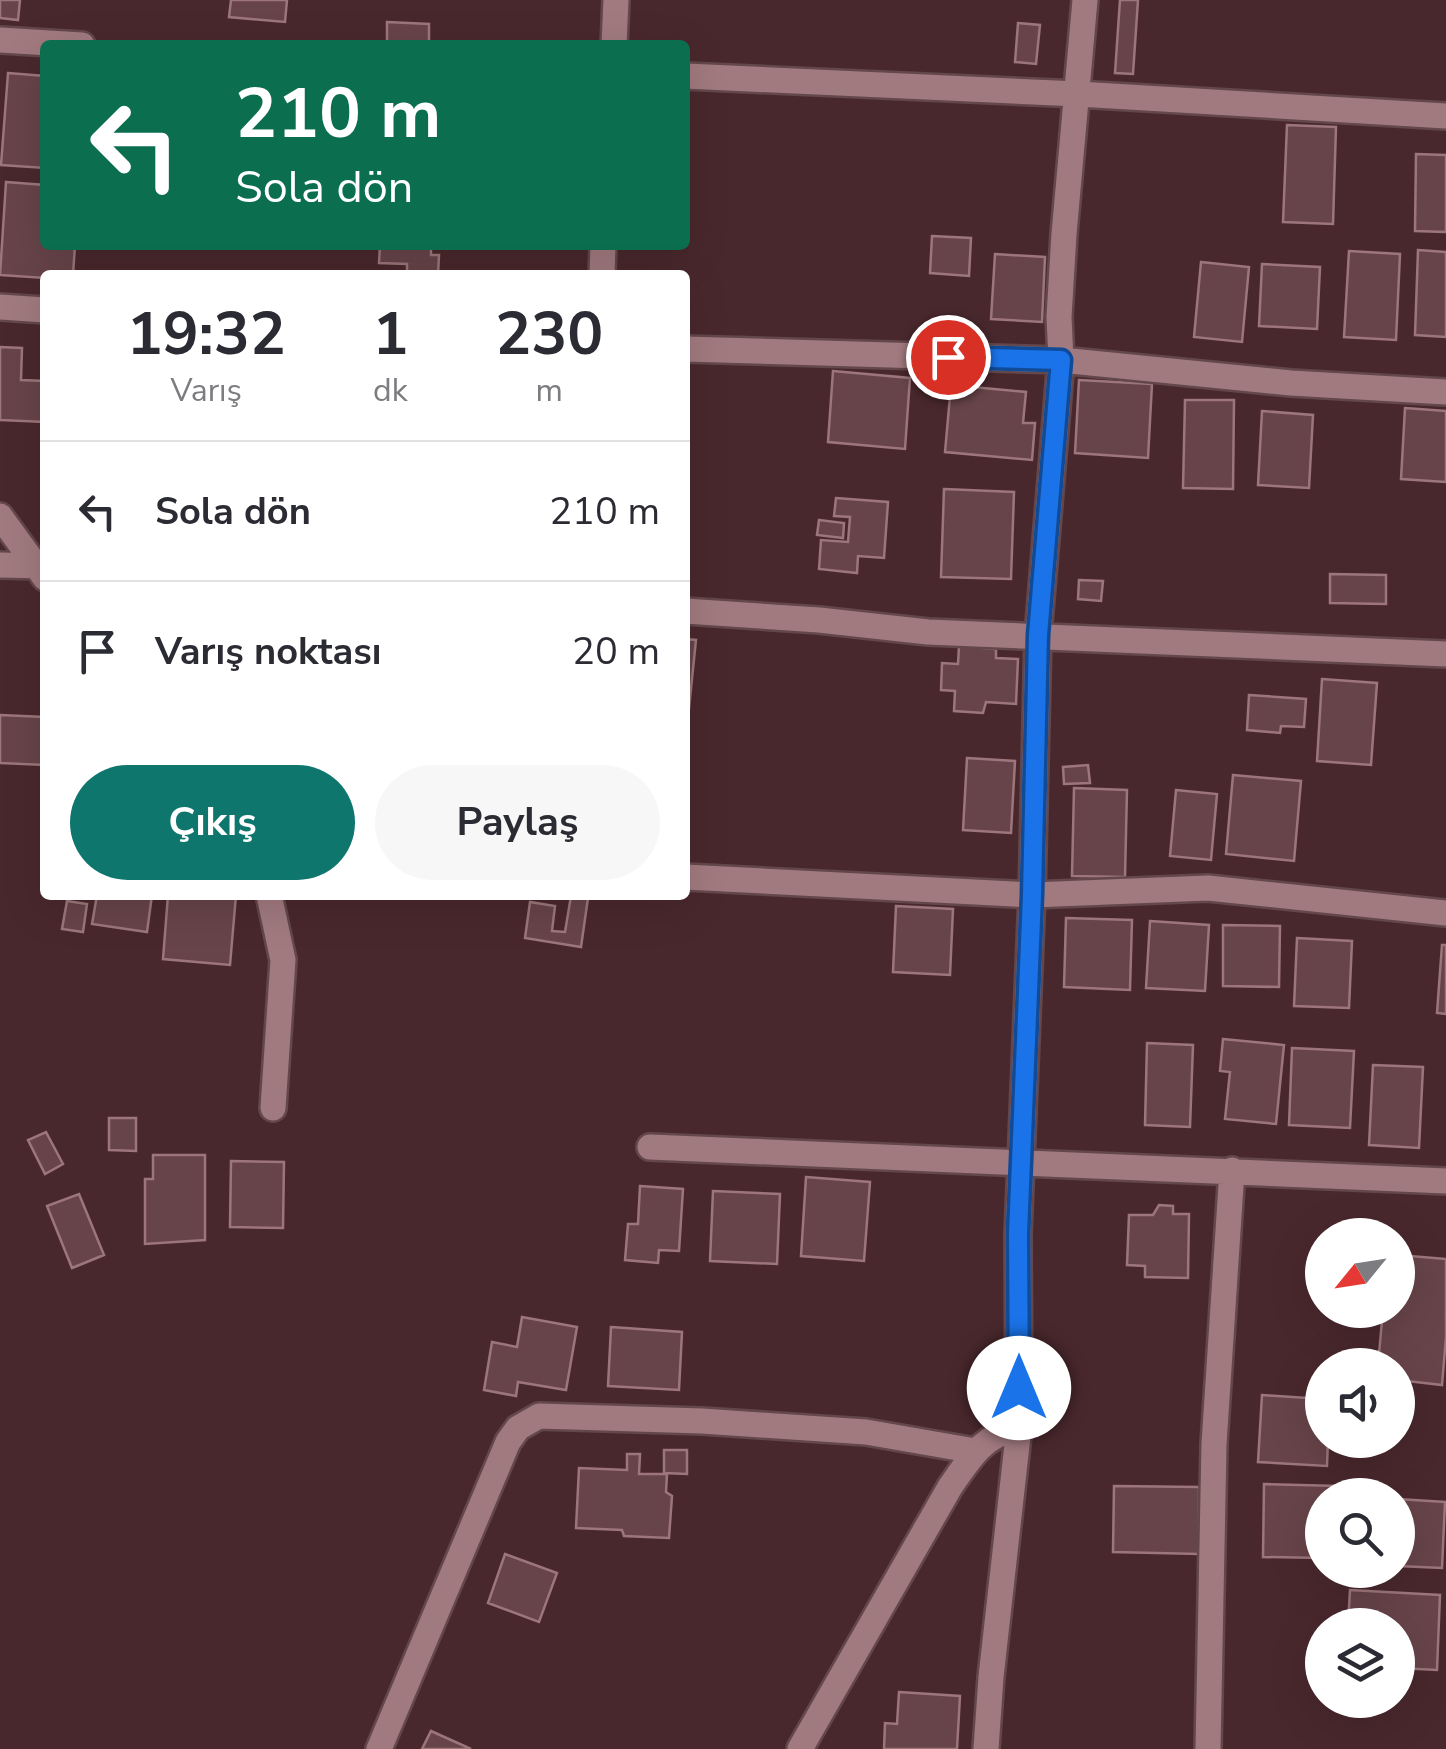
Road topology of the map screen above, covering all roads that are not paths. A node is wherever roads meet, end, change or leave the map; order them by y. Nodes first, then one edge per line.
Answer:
1 (616, 0) edge
2 (1085, 0) edge
3 (0, 40) edge
4 (614, 40) edge
5 (40, 42) edge
6 (690, 76) edge
7 (1078, 94) junction
8 (1446, 116) edge
9 (0, 307) edge
10 (40, 310) edge
11 (690, 349) edge
12 (1061, 360) junction
13 (1446, 392) edge
14 (0, 516) edge
15 (0, 564) edge
16 (40, 567) edge
17 (40, 570) edge
18 (690, 611) edge
19 (1038, 635) junction
20 (1446, 654) edge
21 (690, 877) edge
22 (1032, 895) junction
23 (270, 900) edge
24 (1446, 913) edge
25 (273, 1108) dead end
26 (650, 1147) dead end
27 (1020, 1164) junction
28 (1232, 1170) junction
29 (1446, 1181) edge
30 (1019, 1427) junction
31 (975, 1451) junction
32 (378, 1749) edge
33 (800, 1749) edge
34 (986, 1749) edge
35 (1208, 1749) edge

1 - 4 street
2 - 7 street
3 - 5 street
6 - 7 street
7 - 8 street
7 - 12 street
9 - 10 street
11 - 12 street
12 - 13 street
12 - 19 street
14 - 16 street
15 - 17 street
18 - 19 street
19 - 20 street
19 - 22 street
21 - 22 street
22 - 24 street
22 - 27 street
23 - 25 street
26 - 27 street
27 - 28 street
27 - 30 street
28 - 29 street
28 - 35 street
30 - 31 street
30 - 34 street
31 - 32 street
31 - 33 street

